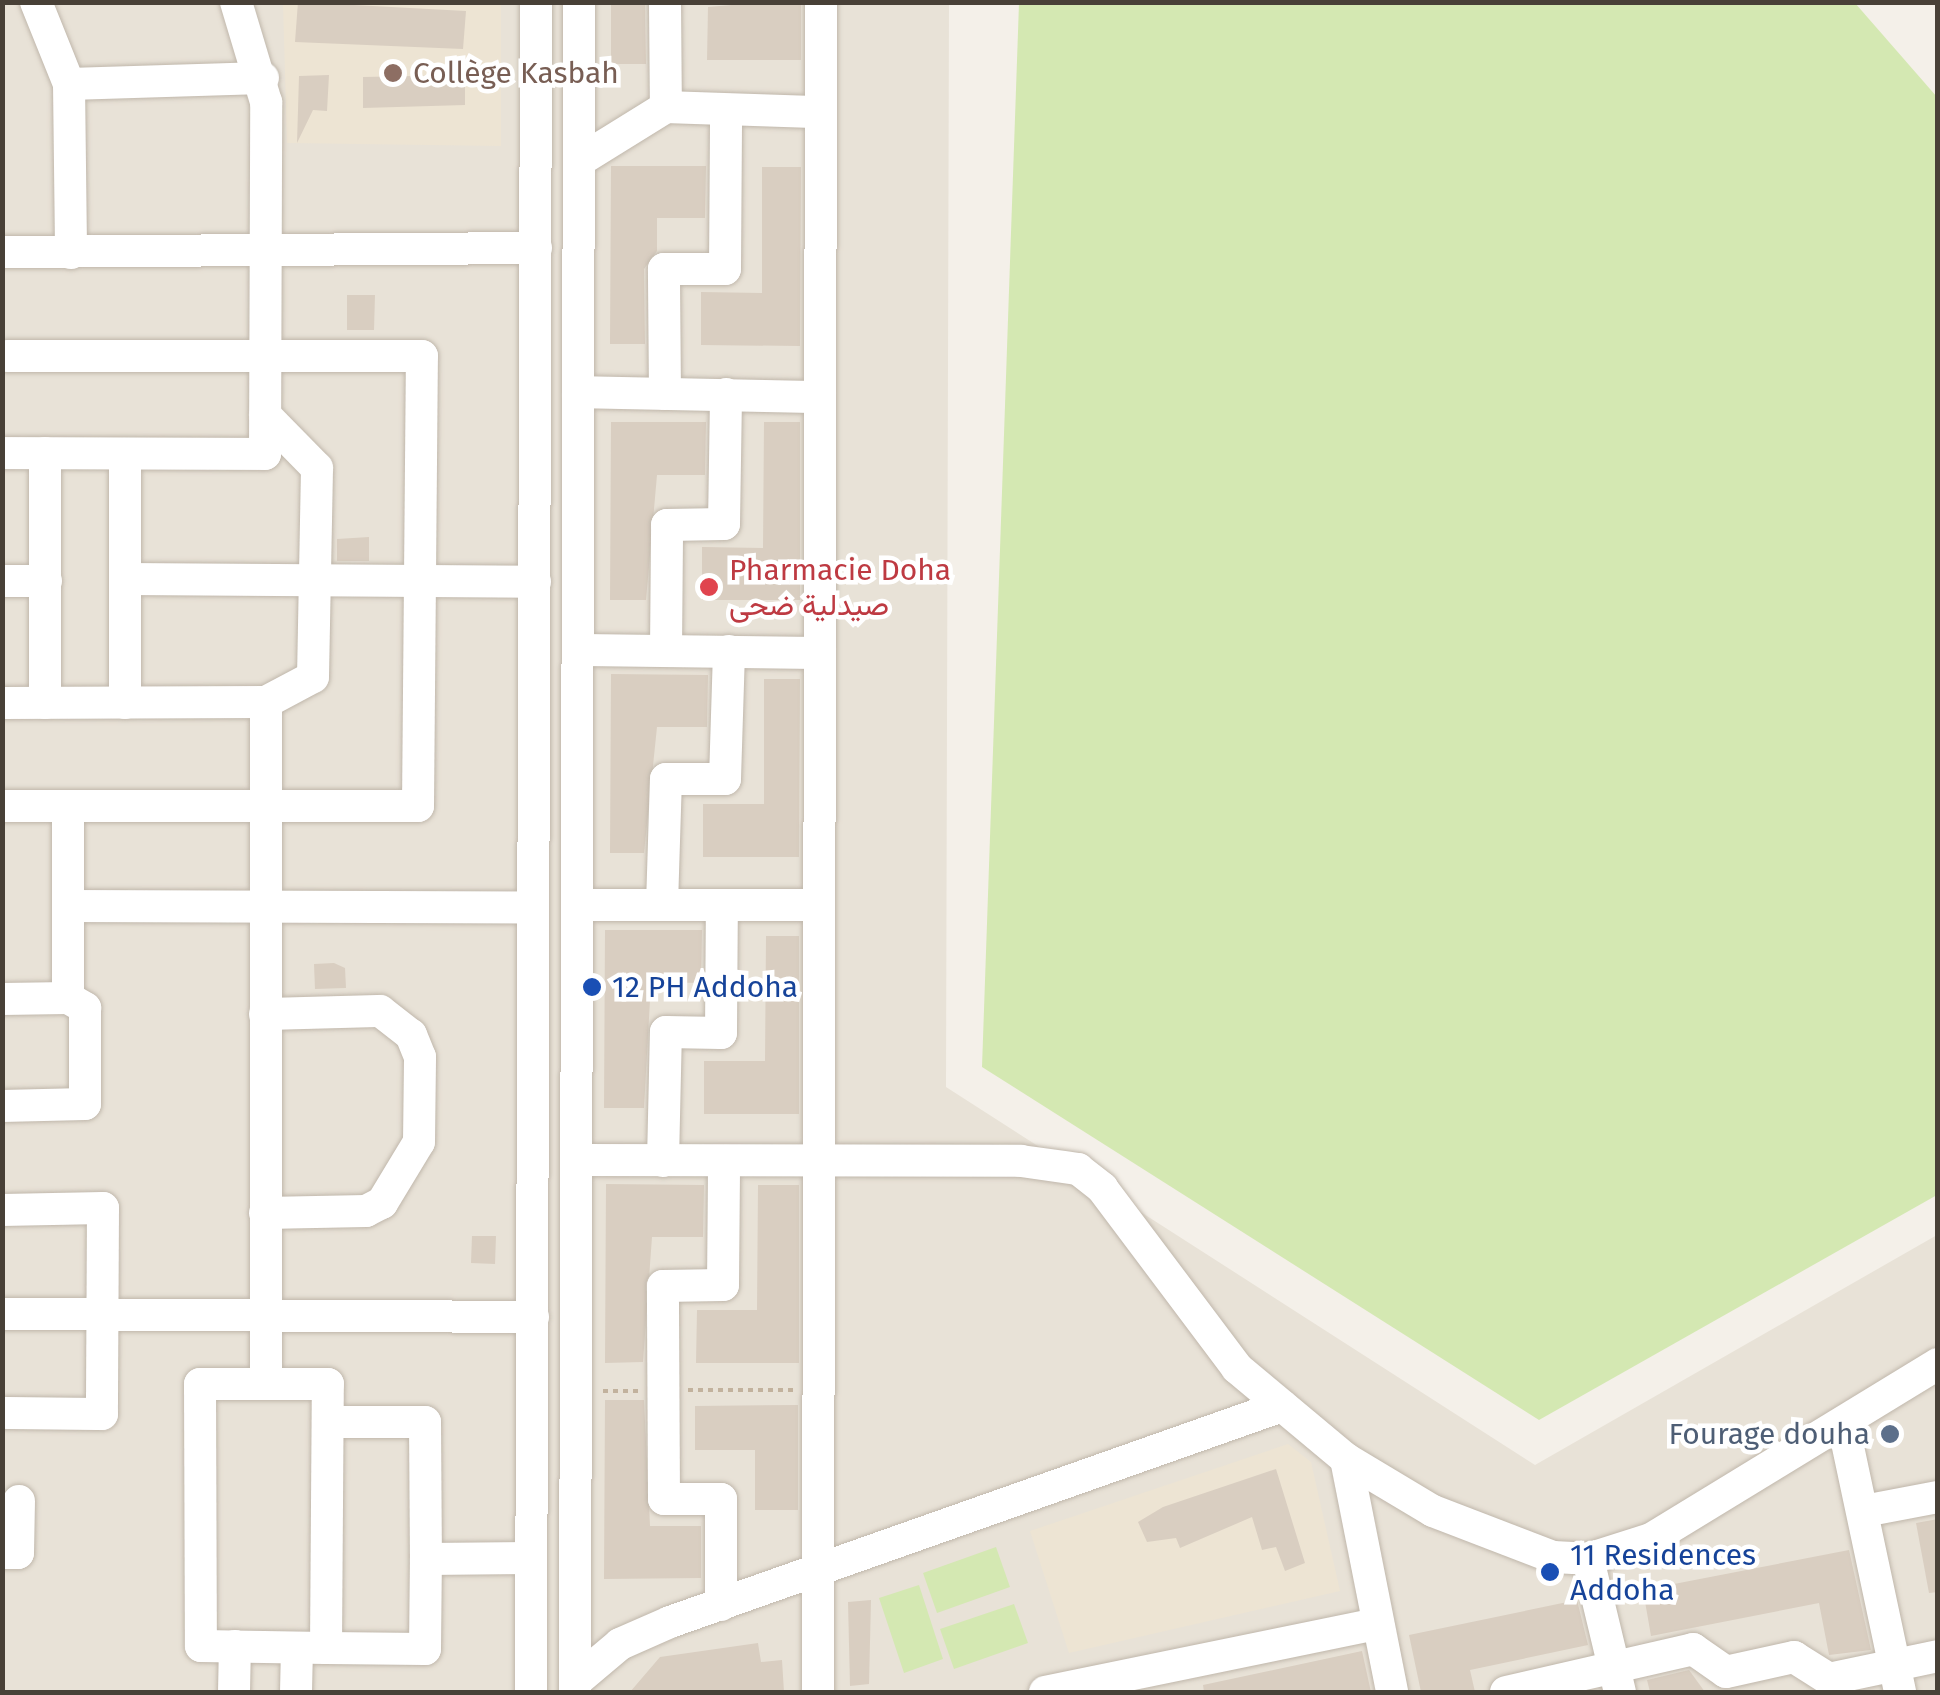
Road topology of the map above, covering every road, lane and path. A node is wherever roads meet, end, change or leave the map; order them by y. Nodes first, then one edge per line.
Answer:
1 (36, 2) edge
2 (236, 2) edge
3 (536, 2) edge
4 (579, 2) edge
5 (665, 2) edge
6 (821, 2) edge
7 (264, 78) junction
8 (70, 84) junction
9 (666, 106) junction
10 (726, 112) junction
11 (820, 112) junction
12 (578, 161) junction
13 (536, 248) junction
14 (267, 250) junction
15 (2, 252) edge
16 (71, 252) junction
17 (7, 356) dead end
18 (266, 356) junction
19 (578, 392) junction
20 (665, 394) junction
21 (726, 394) junction
22 (820, 397) junction
23 (266, 415) junction
24 (2, 453) edge
25 (46, 453) junction
26 (126, 454) junction
27 (126, 579) junction
28 (2, 581) edge
29 (46, 581) junction
30 (316, 581) junction
31 (420, 582) junction
32 (535, 582) junction
33 (580, 650) junction
34 (666, 651) junction
35 (729, 651) junction
36 (820, 652) junction
37 (266, 702) junction
38 (45, 703) junction
39 (125, 703) junction
40 (2, 704) edge
41 (2, 806) edge
42 (68, 806) junction
43 (265, 807) junction
44 (577, 904) junction
45 (662, 905) junction
46 (722, 905) junction
47 (68, 906) junction
48 (265, 906) junction
49 (819, 906) junction
50 (533, 908) junction
51 (68, 998) junction
52 (2, 999) edge
53 (265, 1014) junction
54 (2, 1106) edge
55 (576, 1160) junction
56 (663, 1161) junction
57 (724, 1163) junction
58 (820, 1164) junction
59 (2, 1210) edge
60 (265, 1212) junction
61 (2, 1314) edge
62 (102, 1314) junction
63 (265, 1316) junction
64 (532, 1317) junction
65 (1938, 1364) edge
66 (266, 1384) junction
67 (663, 1390) junction
68 (818, 1390) junction
69 (576, 1391) junction
70 (1282, 1406) junction
71 (2, 1414) edge
72 (328, 1422) junction
73 (1844, 1428) junction
74 (1346, 1460) junction
75 (1938, 1496) edge
76 (19, 1501) dead end
77 (1864, 1511) junction
78 (2, 1553) edge
79 (529, 1558) junction
80 (426, 1559) junction
81 (1588, 1559) junction
82 (817, 1574) junction
83 (721, 1605) junction
84 (1377, 1624) junction
85 (235, 1646) junction
86 (311, 1648) junction
87 (1938, 1656) edge
88 (1898, 1679) edge
89 (1169, 1680) edge
90 (1617, 1680) edge
91 (576, 1687) edge
92 (234, 1692) edge
93 (296, 1692) edge
94 (530, 1692) edge
95 (818, 1692) edge
96 (1045, 1692) edge
97 (1392, 1692) edge
98 (1506, 1692) edge

1 - 8 street
2 - 7 street
3 - 13 street
4 - 12 street
5 - 9 street
6 - 11 street
7 - 8 street
7 - 14 street
8 - 16 street
9 - 10 street
9 - 12 street
10 - 11 street
10 - 20 street
11 - 22 street
12 - 19 street
13 - 14 street
13 - 32 street
14 - 16 street
14 - 18 street
15 - 16 street
17 - 18 street
18 - 23 street
18 - 31 street
19 - 20 street
19 - 33 street
20 - 21 street
21 - 22 street
21 - 34 street
22 - 36 street
23 - 26 street
23 - 30 street
24 - 25 street
25 - 26 street
25 - 29 street
26 - 27 street
27 - 30 street
27 - 39 street
28 - 29 street
29 - 38 street
30 - 31 street
30 - 37 street
31 - 32 street
31 - 43 street
32 - 50 street
33 - 34 street
33 - 44 street
34 - 35 street
35 - 36 street
35 - 45 street
36 - 49 street
37 - 39 street
37 - 43 street
38 - 39 street
38 - 40 street
41 - 42 street
42 - 43 street
42 - 47 street
43 - 48 street
44 - 45 street
44 - 55 street
45 - 46 street
46 - 49 street
46 - 56 street
47 - 48 street
47 - 51 street
48 - 50 street
48 - 53 street
49 - 58 street
50 - 64 street
51 - 52 street
51 - 54 street
53 - 60 street
53 - 60 street
55 - 56 street
55 - 69 street
56 - 57 street
57 - 58 street
57 - 67 street
58 - 68 street
58 - 70 street
59 - 62 street
60 - 63 street
61 - 62 street
62 - 63 street
62 - 71 street
63 - 64 street
63 - 66 street
64 - 79 street
65 - 73 street
66 - 72 street
66 - 85 street
67 - 68 path
67 - 69 path
67 - 83 street
68 - 82 street
69 - 91 street
70 - 74 street
70 - 82 street
72 - 80 street
72 - 86 street
73 - 77 street
73 - 81 street
74 - 81 street
74 - 84 street
75 - 77 street
76 - 78 street
77 - 88 street
79 - 80 street
79 - 94 street
80 - 86 street
81 - 90 street
82 - 83 street
82 - 95 street
83 - 91 street
84 - 89 street
84 - 97 street
85 - 86 street
85 - 92 street
86 - 93 street
87 - 88 street
88 - 90 street
89 - 96 street
90 - 98 street

